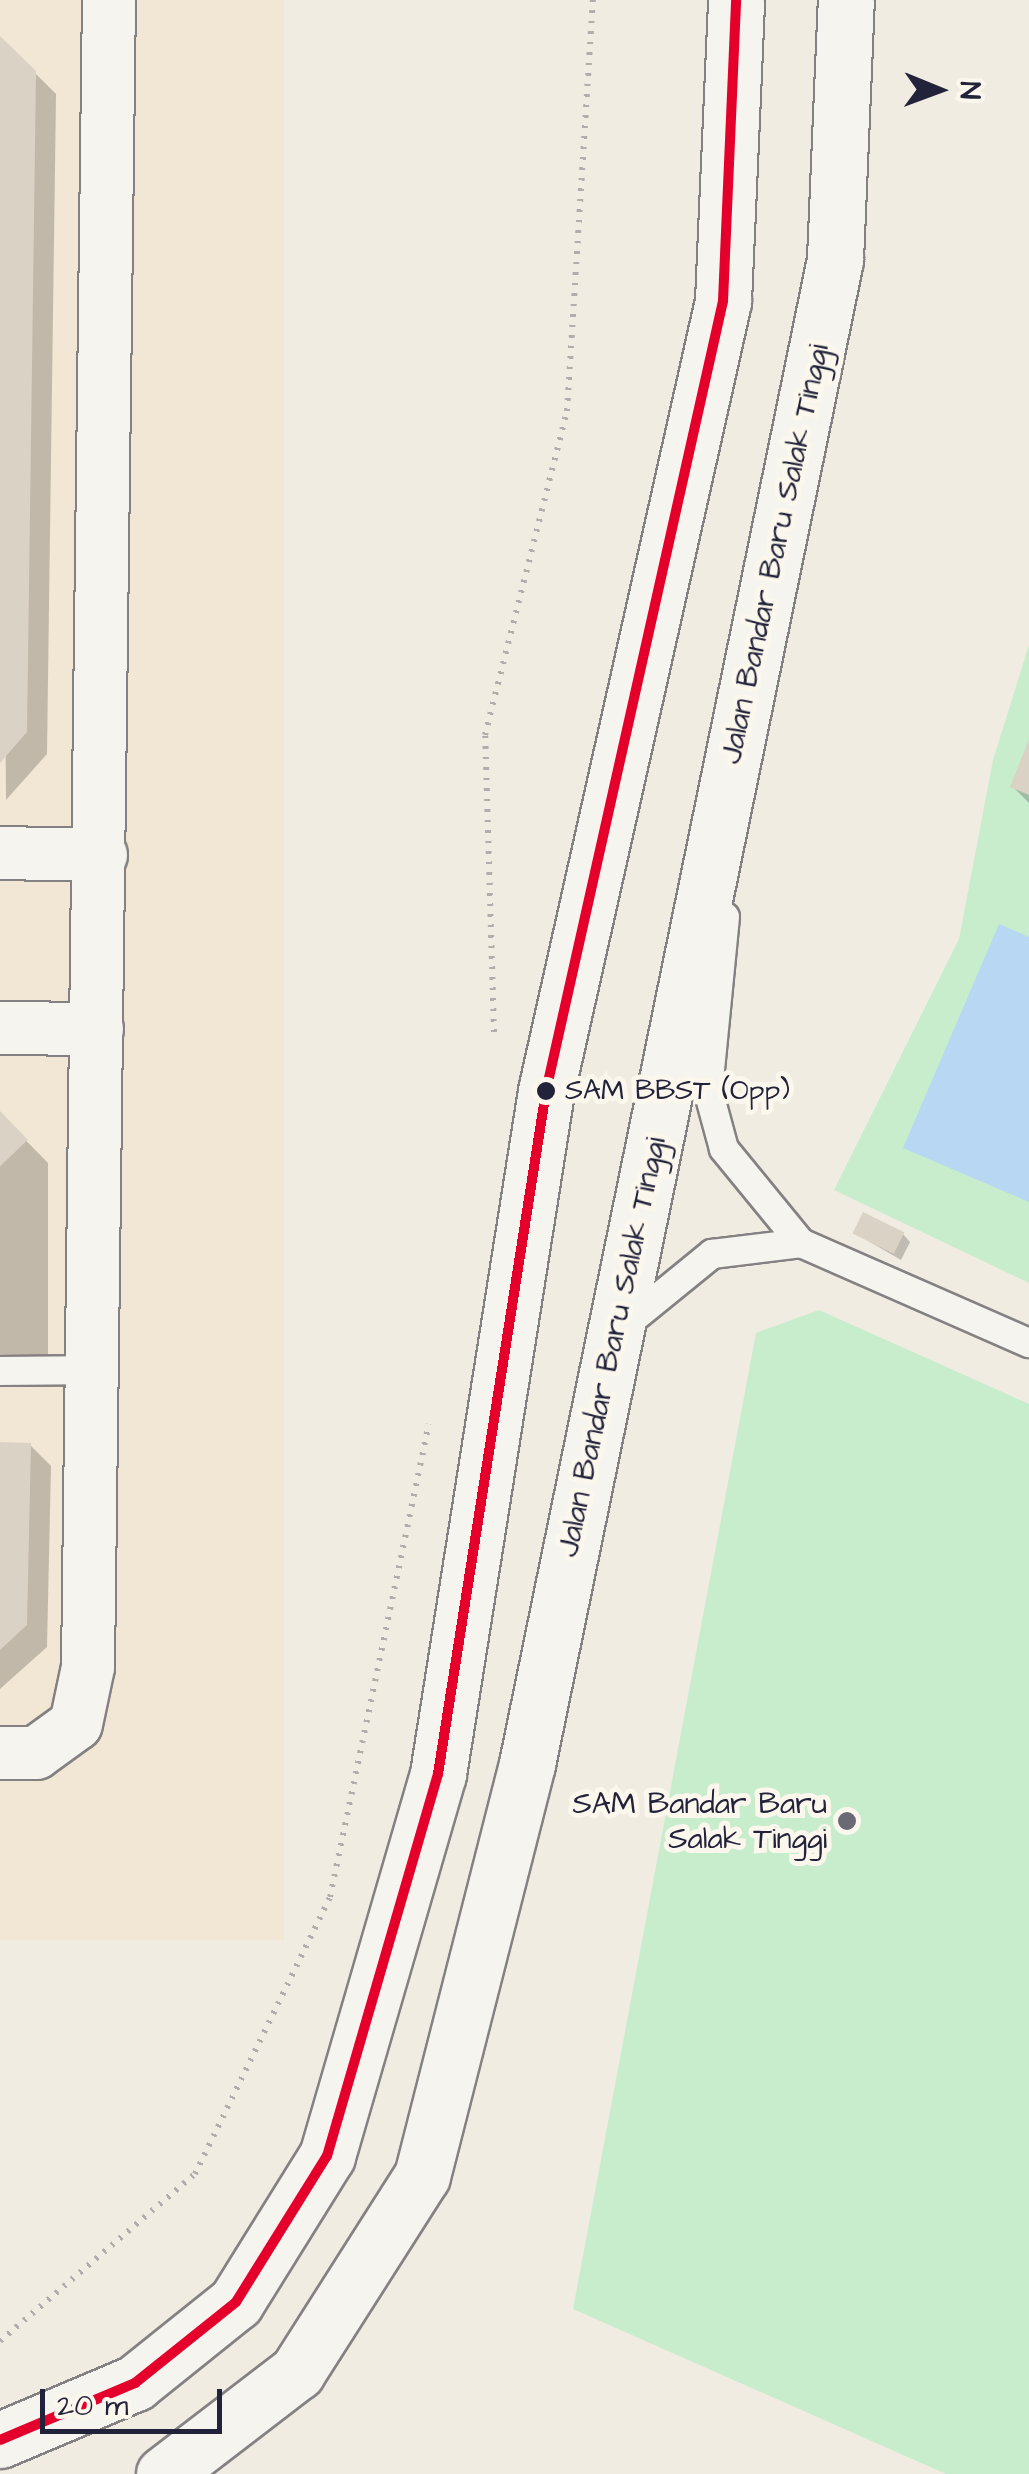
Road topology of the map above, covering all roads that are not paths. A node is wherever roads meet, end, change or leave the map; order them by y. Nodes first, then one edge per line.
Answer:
1 (109, 0) edge
2 (736, 0) edge
3 (846, 0) edge
4 (747, 686) junction
5 (0, 853) edge
6 (101, 855) junction
7 (0, 1028) edge
8 (97, 1028) junction
9 (801, 1242) junction
10 (615, 1332) junction
11 (1029, 1344) edge
12 (0, 1370) edge
13 (92, 1370) junction
14 (0, 1753) edge
15 (0, 2440) edge
16 (164, 2474) edge

1 - 6 street
2 - 15 main road
3 - 4 main road, Jalan Bandar Baru Salak Tinggi
4 - 9 lane
4 - 10 main road, Jalan Bandar Baru Salak Tinggi
5 - 6 street
6 - 8 street
7 - 8 street
8 - 13 street
9 - 10 lane
9 - 11 lane
10 - 16 main road, Jalan Bandar Baru Salak Tinggi
12 - 13 lane
13 - 14 street

